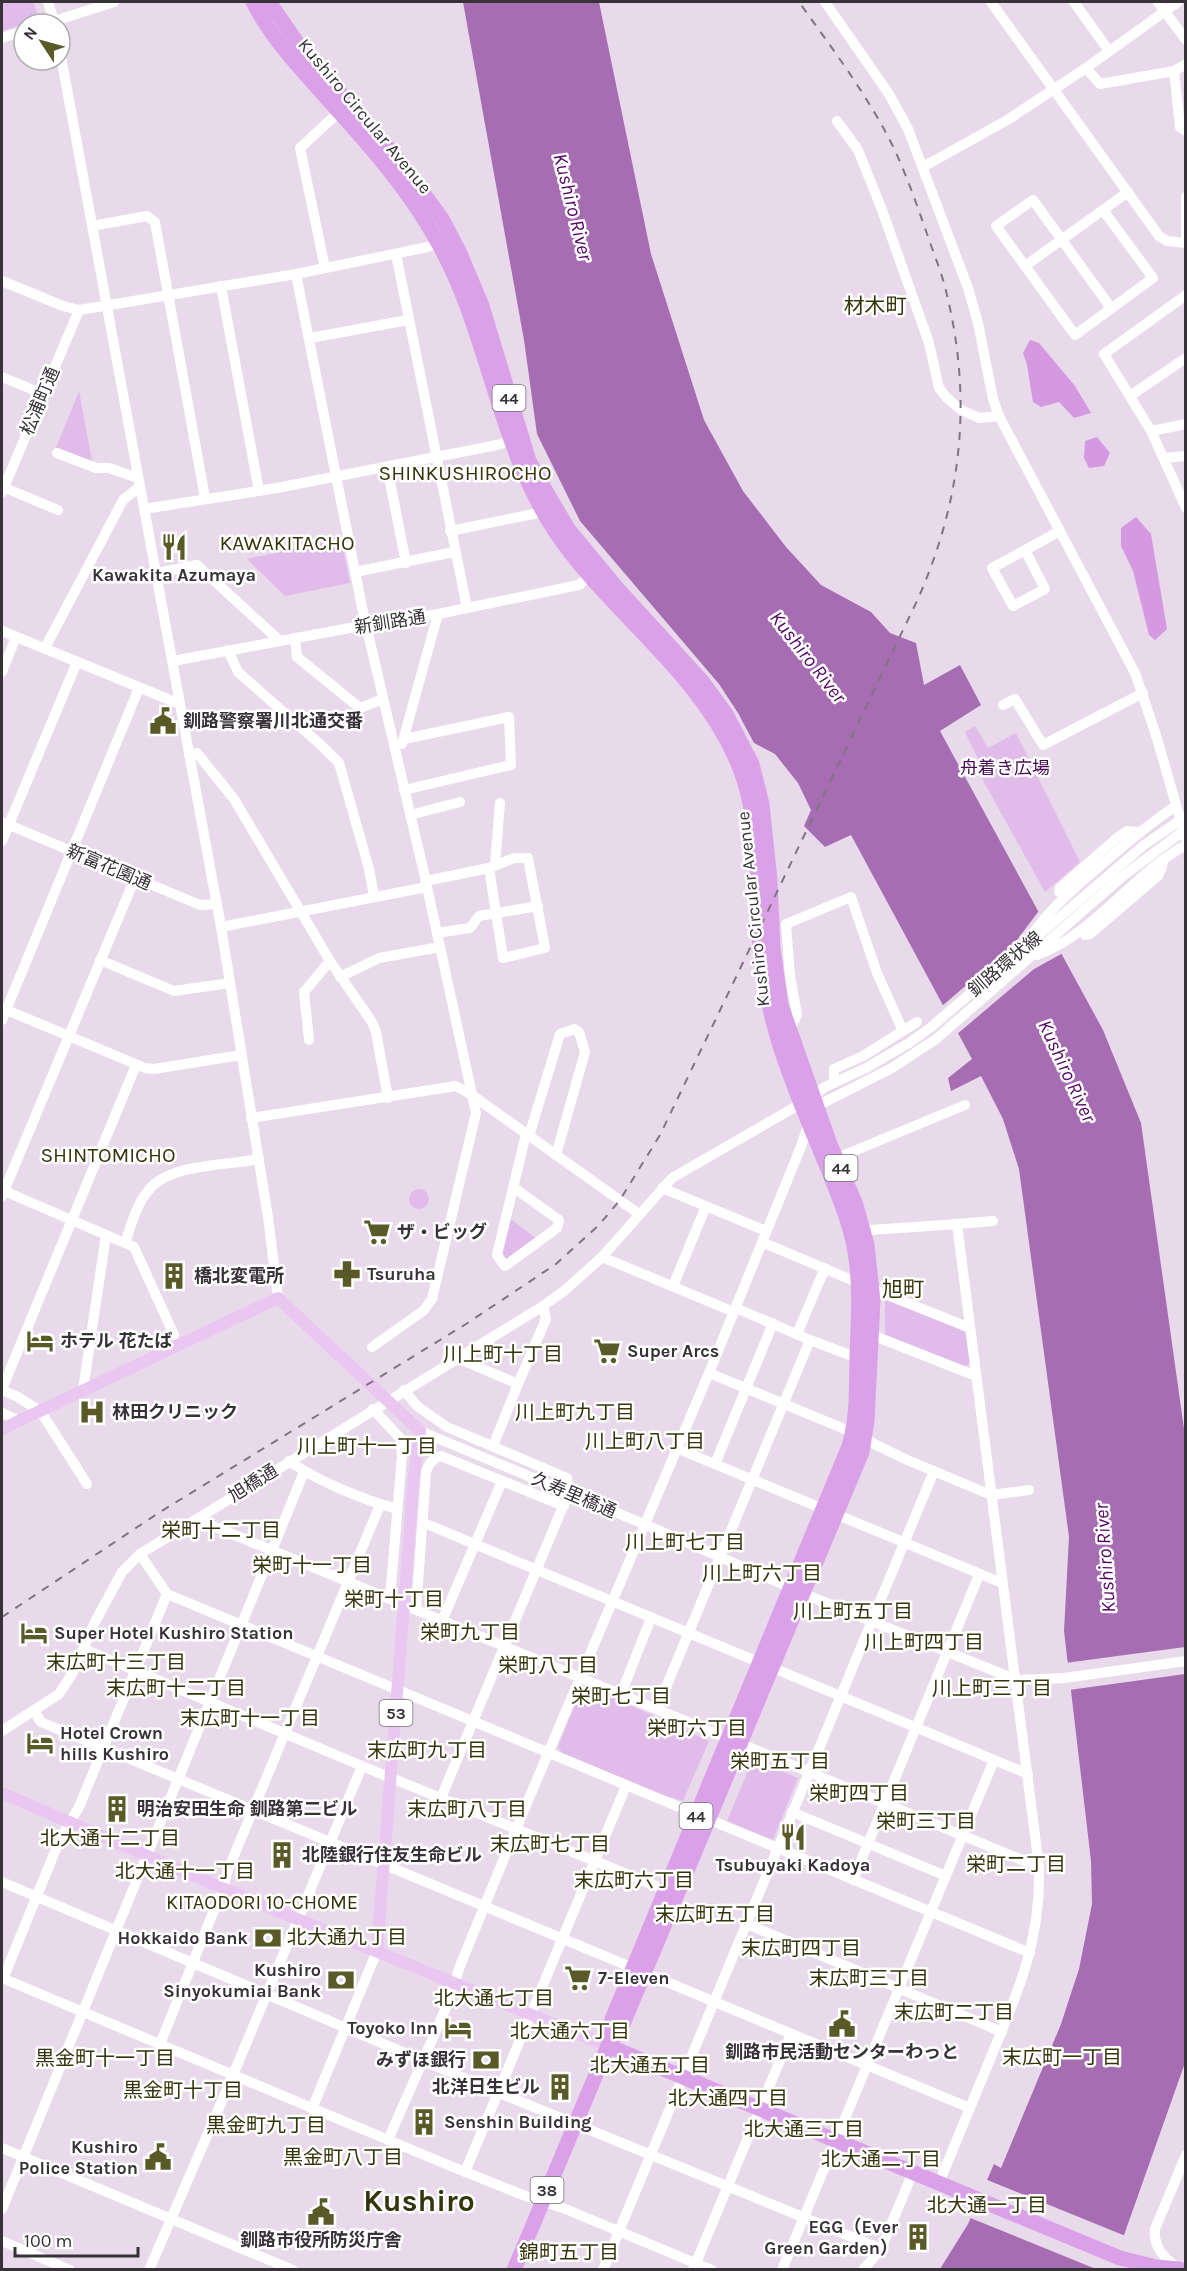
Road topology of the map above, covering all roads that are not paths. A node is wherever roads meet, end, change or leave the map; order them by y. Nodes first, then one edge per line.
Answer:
1 (114, 2) edge
2 (253, 2) edge
3 (269, 2) edge
4 (825, 2) edge
5 (991, 2) edge
6 (1074, 2) edge
7 (1178, 2) edge
8 (1161, 6) edge
9 (72, 16) edge
10 (1185, 40) edge
11 (1109, 51) junction
12 (1185, 63) edge
13 (1086, 68) junction
14 (64, 72) edge
15 (1174, 72) junction
16 (1055, 89) junction
17 (339, 112) junction
18 (837, 121) dead end
19 (1185, 130) edge
20 (923, 167) junction
21 (1128, 192) junction
22 (1185, 198) edge
23 (1103, 210) junction
24 (92, 226) junction
25 (1185, 236) edge
26 (444, 239) junction
27 (1062, 240) junction
28 (1185, 243) edge
29 (396, 254) junction
30 (1025, 266) junction
31 (325, 268) junction
32 (296, 274) junction
33 (2, 281) edge
34 (222, 286) junction
35 (1185, 295) edge
36 (170, 296) junction
37 (107, 306) junction
38 (1111, 308) junction
39 (79, 310) junction
40 (408, 320) junction
41 (310, 338) junction
42 (1185, 358) edge
43 (2, 377) edge
44 (43, 394) junction
45 (1130, 396) junction
46 (999, 416) junction
47 (1185, 424) edge
48 (1151, 430) junction
49 (510, 441) junction
50 (57, 453) dead end
51 (1185, 456) edge
52 (436, 457) junction
53 (1164, 458) junction
54 (387, 467) junction
55 (6, 469) edge
56 (335, 477) junction
57 (139, 483) junction
58 (2, 490) edge
59 (260, 491) junction
60 (205, 498) junction
61 (1185, 508) edge
62 (58, 510) dead end
63 (144, 510) junction
64 (543, 512) junction
65 (450, 531) junction
66 (1060, 531) junction
67 (1025, 550) junction
68 (454, 552) junction
69 (406, 562) junction
70 (595, 571) junction
71 (355, 572) junction
72 (157, 573) junction
73 (466, 608) junction
74 (438, 615) junction
75 (366, 625) junction
76 (2, 631) edge
77 (16, 637) junction
78 (295, 638) junction
79 (280, 641) junction
80 (45, 648) junction
81 (228, 650) junction
82 (173, 661) junction
83 (77, 662) junction
84 (2, 672) edge
85 (139, 688) junction
86 (1143, 693) junction
87 (383, 699) junction
88 (180, 704) junction
89 (1003, 705) dead end
90 (404, 739) junction
91 (189, 755) junction
92 (398, 760) junction
93 (404, 790) junction
94 (460, 802) dead end
95 (500, 803) dead end
96 (1176, 806) junction
97 (410, 814) junction
98 (1185, 816) edge
99 (5, 823) edge
100 (1185, 829) edge
101 (1139, 832) junction
102 (1168, 834) junction
103 (1185, 840) edge
104 (2, 841) edge
105 (1185, 845) edge
106 (72, 851) junction
107 (1163, 860) junction
108 (492, 867) junction
109 (135, 878) junction
110 (427, 884) junction
111 (1059, 892) dead end
112 (374, 896) junction
113 (217, 904) junction
114 (538, 906) junction
115 (300, 912) junction
116 (496, 913) junction
117 (1059, 918) junction
118 (221, 927) junction
119 (437, 933) junction
120 (1085, 935) dead end
121 (440, 947) junction
122 (1030, 957) junction
123 (100, 960) junction
124 (330, 961) junction
125 (340, 977) junction
126 (230, 983) junction
127 (3, 1013) edge
128 (917, 1022) dead end
129 (789, 1031) junction
130 (903, 1031) junction
131 (69, 1036) junction
132 (309, 1040) dead end
133 (241, 1055) junction
134 (136, 1065) junction
135 (834, 1083) junction
136 (472, 1095) junction
137 (388, 1098) junction
138 (810, 1101) junction
139 (965, 1105) dead end
140 (251, 1118) junction
141 (809, 1120) junction
142 (527, 1135) junction
143 (555, 1155) junction
144 (837, 1158) junction
145 (259, 1159) junction
146 (513, 1187) junction
147 (662, 1188) junction
148 (2, 1192) edge
149 (706, 1206) junction
150 (639, 1214) junction
151 (72, 1221) junction
152 (993, 1221) dead end
153 (957, 1224) junction
154 (766, 1231) junction
155 (857, 1231) junction
156 (106, 1235) junction
157 (762, 1242) junction
158 (125, 1243) junction
159 (602, 1257) junction
160 (825, 1268) junction
161 (673, 1286) junction
162 (866, 1286) junction
163 (278, 1298) junction
164 (543, 1306) junction
165 (735, 1310) junction
166 (773, 1323) junction
167 (970, 1328) junction
168 (864, 1332) junction
169 (797, 1334) junction
170 (174, 1335) dead end
171 (810, 1340) junction
172 (372, 1347) dead end
173 (457, 1358) junction
174 (863, 1360) junction
175 (709, 1373) junction
176 (976, 1376) junction
177 (518, 1384) junction
178 (747, 1389) junction
179 (2, 1390) edge
180 (83, 1390) junction
181 (404, 1390) junction
182 (784, 1404) junction
183 (373, 1409) junction
184 (41, 1412) junction
185 (2, 1413) edge
186 (20, 1421) junction
187 (2, 1429) edge
188 (420, 1431) junction
189 (859, 1437) junction
190 (493, 1446) junction
191 (676, 1448) junction
192 (289, 1461) junction
193 (715, 1464) junction
194 (934, 1471) junction
195 (304, 1472) junction
196 (752, 1479) junction
197 (502, 1481) junction
198 (87, 1484) dead end
199 (1029, 1490) dead end
200 (569, 1492) junction
201 (991, 1495) junction
202 (380, 1505) junction
203 (564, 1506) junction
204 (397, 1509) junction
205 (828, 1511) junction
206 (196, 1519) junction
207 (423, 1523) junction
208 (644, 1524) junction
209 (905, 1544) junction
210 (475, 1545) junction
211 (273, 1550) junction
212 (140, 1554) junction
213 (719, 1557) junction
214 (536, 1570) junction
215 (979, 1575) junction
216 (349, 1582) junction
217 (1002, 1583) junction
218 (796, 1590) junction
219 (167, 1594) junction
220 (390, 1598) junction
221 (611, 1601) junction
222 (404, 1605) junction
223 (416, 1610) junction
224 (651, 1618) junction
225 (442, 1621) junction
226 (872, 1621) junction
227 (241, 1625) junction
228 (688, 1633) junction
229 (504, 1647) junction
230 (84, 1648) junction
231 (949, 1652) junction
232 (318, 1657) junction
233 (1185, 1661) edge
234 (766, 1665) junction
235 (135, 1670) junction
236 (579, 1677) junction
237 (1017, 1680) junction
238 (398, 1690) junction
239 (621, 1694) junction
240 (841, 1696) junction
241 (209, 1702) junction
242 (657, 1709) junction
243 (34, 1711) junction
244 (472, 1721) junction
245 (917, 1727) junction
246 (2, 1731) edge
247 (285, 1733) junction
248 (734, 1741) junction
249 (103, 1748) junction
250 (549, 1754) junction
251 (994, 1760) junction
252 (362, 1766) junction
253 (809, 1772) junction
254 (1028, 1774) junction
255 (178, 1778) junction
256 (390, 1778) junction
257 (626, 1786) junction
258 (2, 1793) edge
259 (441, 1798) junction
260 (886, 1804) junction
261 (254, 1810) junction
262 (792, 1812) junction
263 (703, 1817) junction
264 (70, 1822) junction
265 (516, 1829) junction
266 (963, 1836) junction
267 (330, 1841) junction
268 (869, 1844) junction
269 (777, 1848) junction
270 (146, 1854) junction
271 (594, 1860) junction
272 (384, 1863) junction
273 (1039, 1867) junction
274 (945, 1876) junction
275 (853, 1880) junction
276 (2, 1882) edge
277 (224, 1888) junction
278 (666, 1890) junction
279 (36, 1896) junction
280 (485, 1906) junction
281 (930, 1912) junction
282 (298, 1919) junction
283 (747, 1924) junction
284 (116, 1931) junction
285 (562, 1938) junction
286 (377, 1951) junction
287 (1030, 1953) junction
288 (193, 1963) junction
289 (639, 1970) junction
290 (2, 1978) edge
291 (454, 1983) junction
292 (898, 1988) junction
293 (266, 1994) junction
294 (715, 2002) junction
295 (83, 2012) junction
296 (530, 2014) junction
297 (346, 2028) junction
298 (1002, 2032) junction
299 (791, 2034) junction
300 (160, 2044) junction
301 (608, 2046) junction
302 (423, 2060) junction
303 (867, 2065) junction
304 (233, 2075) junction
305 (682, 2076) junction
306 (497, 2092) junction
307 (970, 2108) junction
308 (312, 2109) junction
309 (758, 2109) junction
310 (575, 2124) junction
311 (388, 2140) junction
312 (836, 2140) junction
313 (2, 2148) edge
314 (651, 2155) junction
315 (1185, 2155) edge
316 (23, 2157) junction
317 (465, 2172) junction
318 (913, 2172) junction
319 (939, 2183) junction
320 (728, 2187) junction
321 (542, 2201) junction
322 (2, 2209) edge
323 (172, 2219) junction
324 (804, 2219) junction
325 (619, 2231) junction
326 (2, 2241) edge
327 (881, 2249) junction
328 (1156, 2258) edge
329 (695, 2266) edge
330 (1134, 2266) edge
331 (1179, 2269) edge
332 (1185, 2269) edge
333 (70, 2270) edge
334 (149, 2270) edge
335 (293, 2270) edge
336 (514, 2270) edge
337 (603, 2270) edge
338 (712, 2270) edge
339 (782, 2270) edge
340 (863, 2270) edge

1 - 9 street
2 - 17 highway, Kushiro Circular Avenue / 44
3 - 26 highway, Kushiro Circular Avenue / 44
4 - 20 street
5 - 16 street
6 - 11 street
7 - 8 street
8 - 10 street
8 - 11 street
11 - 13 street
12 - 15 street
13 - 15 street
13 - 16 street
14 - 24 street
15 - 19 street
16 - 20 street
16 - 21 street
17 - 26 highway, Kushiro Circular Avenue / 44
17 - 31 street
18 - 46 street
20 - 46 street
21 - 23 street
21 - 28 street
22 - 25 street
23 - 27 street
23 - 38 street
24 - 36 street
24 - 37 street
26 - 29 street
26 - 49 highway, Kushiro Circular Avenue / 44
26 - 70 highway, Kushiro Circular Avenue / 44
27 - 30 street
27 - 30 street
27 - 38 street
29 - 31 street
29 - 40 street
30 - 38 street
31 - 32 street
32 - 34 street
32 - 41 street
33 - 39 street
34 - 36 street
34 - 59 street
35 - 45 street
36 - 37 street
36 - 60 street
37 - 39 street
37 - 57 street
39 - 44 street, 松浦町通
40 - 41 street
40 - 52 street
41 - 56 street
42 - 45 street
43 - 44 street
44 - 55 street, 松浦町通
45 - 48 street
46 - 66 street
47 - 48 street
48 - 53 street
49 - 52 street
49 - 64 highway, Kushiro Circular Avenue / 44
50 - 57 street
51 - 53 street
52 - 54 street
52 - 65 street
53 - 61 street
54 - 56 street
54 - 69 street
55 - 58 street, 松浦町通
56 - 59 street
56 - 71 street
57 - 63 street
57 - 80 street
58 - 62 street
59 - 60 street
60 - 63 street
63 - 72 street
64 - 65 street
64 - 70 highway, Kushiro Circular Avenue / 44
65 - 68 street
66 - 67 street
66 - 86 street
67 - 67 street
68 - 69 street
68 - 73 street
69 - 71 street
70 - 73 street, 新釧路通
70 - 129 highway, Kushiro Circular Avenue / 44
70 - 138 highway, Kushiro Circular Avenue / 44
71 - 75 street
72 - 79 street
72 - 82 street
73 - 74 street, 新釧路通
74 - 75 street, 新釧路通
74 - 90 street
75 - 78 street, 新釧路通
75 - 87 street
76 - 77 street
77 - 80 street
77 - 84 street
78 - 79 street, 新釧路通
78 - 87 street
79 - 81 street, 新釧路通
80 - 83 street
81 - 82 street, 新釧路通
81 - 112 street
82 - 88 street
83 - 85 street
83 - 99 street
85 - 88 street
85 - 106 street
86 - 89 street
86 - 96 street
87 - 92 street
88 - 91 street
90 - 92 street
90 - 93 street
91 - 113 street
91 - 115 street
92 - 93 street
93 - 97 street
94 - 97 street
95 - 108 street
96 - 101 street
96 - 103 street
97 - 110 street
98 - 102 street, 釧路環状線
99 - 104 street
99 - 106 street, 新富花園通
100 - 102 street, 釧路環状線
101 - 111 street
101 - 117 street
102 - 117 street, 釧路環状線
105 - 107 street
106 - 109 street, 新富花園通
106 - 127 street
107 - 120 street
107 - 122 street
108 - 110 street
108 - 114 street
108 - 116 street
109 - 113 street, 新富花園通
109 - 123 street
110 - 112 street
110 - 119 street
112 - 115 street
113 - 118 street
114 - 116 street
114 - 116 street
115 - 118 street
115 - 124 street
116 - 119 street
117 - 122 street, 釧路環状線
117 - 135 street, 釧路環状線
118 - 126 street
119 - 121 street
121 - 125 street
121 - 136 street
122 - 138 street, 釧路環状線
123 - 126 street
123 - 131 street
124 - 125 street
124 - 132 street
125 - 137 street
126 - 133 street
127 - 131 street
128 - 130 street
129 - 130 street
129 - 138 highway, Kushiro Circular Avenue / 44
130 - 135 street
131 - 134 street
131 - 148 street
133 - 134 street
133 - 140 street
134 - 151 street
135 - 138 street, 釧路環状線
136 - 137 street
136 - 142 street
136 - 172 street
137 - 140 street
138 - 141 highway, Kushiro Circular Avenue / 44
138 - 144 highway, Kushiro Circular Avenue / 44
138 - 147 street, 旭橋通
139 - 144 street
140 - 145 street
141 - 154 street
141 - 155 highway, Kushiro Circular Avenue / 44
142 - 143 street
142 - 143 street
142 - 146 street
143 - 150 street
144 - 155 highway, Kushiro Circular Avenue / 44
145 - 158 street
145 - 163 street
146 - 146 street
147 - 149 street
147 - 150 street, 旭橋通
148 - 151 street
149 - 154 street
149 - 161 street
150 - 159 street, 旭橋通
151 - 156 street
151 - 179 street
152 - 153 street
153 - 155 street
153 - 167 street
154 - 157 street
155 - 162 highway, Kushiro Circular Avenue / 44
156 - 158 street
156 - 180 street
157 - 160 street
157 - 165 street
158 - 170 street
159 - 161 street
159 - 164 street, 旭橋通
160 - 162 street
160 - 169 street
161 - 165 street
162 - 167 street
162 - 168 highway, Kushiro Circular Avenue / 44
163 - 180 main road
163 - 188 main road
164 - 173 street, 旭橋通
164 - 177 street
165 - 166 street
165 - 175 street
166 - 169 street
166 - 178 street
167 - 176 street
168 - 174 highway, Kushiro Circular Avenue / 44
168 - 176 street
169 - 171 street
171 - 174 street
171 - 182 street
173 - 177 street
173 - 181 street, 旭橋通
174 - 189 highway, Kushiro Circular Avenue / 44
175 - 178 street
175 - 191 street
176 - 201 street
177 - 190 street
178 - 182 street
178 - 193 street
179 - 184 street
180 - 184 main road
181 - 183 street, 旭橋通
181 - 190 street
182 - 189 street
182 - 196 street
183 - 192 street, 旭橋通
183 - 204 street
184 - 186 main road
184 - 198 street
185 - 186 street
186 - 187 main road
188 - 200 street, 久寿里橋通
188 - 222 main road, 53
189 - 194 street
189 - 205 highway, Kushiro Circular Avenue / 44
190 - 200 street
191 - 193 street
191 - 208 street
192 - 195 street
192 - 206 street, 旭橋通
193 - 196 street
194 - 201 street
194 - 209 street
195 - 202 street
195 - 211 street
196 - 205 street
196 - 213 street
197 - 203 street
197 - 207 street
197 - 210 street
199 - 201 street
200 - 203 street
200 - 208 street, 久寿里橋通
201 - 217 street
202 - 204 street
202 - 216 street
203 - 214 street
204 - 220 street
205 - 209 street
205 - 218 highway, Kushiro Circular Avenue / 44
206 - 211 street
206 - 212 street, 旭橋通
207 - 210 street
207 - 223 street
208 - 213 street, 久寿里橋通
208 - 221 street
209 - 215 street
209 - 226 street
210 - 214 street
210 - 225 street
211 - 216 street
211 - 227 street
212 - 219 street
212 - 230 street, 旭橋通
213 - 218 street, 久寿里橋通
213 - 228 street
214 - 221 street
214 - 229 street
215 - 217 street
215 - 231 street
216 - 220 street
216 - 232 street
217 - 237 street
218 - 226 street, 久寿里橋通
218 - 234 highway, Kushiro Circular Avenue / 44
219 - 227 street
219 - 235 street
220 - 222 street
221 - 224 street
221 - 236 street
222 - 223 street
222 - 238 main road, 53
223 - 225 street
224 - 228 street
224 - 239 street
225 - 229 street
226 - 231 street, 久寿里橋通
226 - 240 street
227 - 232 street
227 - 241 street
228 - 234 street
228 - 242 street
229 - 236 street
229 - 244 street
230 - 235 street
230 - 243 street, 旭橋通
231 - 237 street, 久寿里橋通
231 - 245 street
232 - 238 street
232 - 247 street
233 - 237 street, 久寿里橋通
234 - 240 street
234 - 248 highway, Kushiro Circular Avenue / 44
235 - 241 street
235 - 249 street
236 - 239 street
236 - 250 street
237 - 254 street
238 - 244 street
238 - 256 main road, 53
239 - 242 street
240 - 245 street
240 - 253 street
241 - 247 street
241 - 255 street
242 - 248 street
243 - 246 street, 旭橋通
243 - 249 street
244 - 250 street
244 - 259 street
245 - 251 street
245 - 260 street
247 - 252 street
247 - 261 street
248 - 253 street
248 - 263 highway, Kushiro Circular Avenue / 44
249 - 255 street
249 - 264 street
250 - 257 street
250 - 265 street
251 - 254 street
251 - 266 street
252 - 256 street
252 - 267 street
253 - 260 street
253 - 262 street
254 - 273 street
255 - 261 street
255 - 270 street
256 - 259 street
256 - 272 main road, 53
257 - 263 street
257 - 271 street
258 - 264 main road
259 - 265 street
260 - 266 street
260 - 268 street
261 - 267 street
261 - 277 street
262 - 268 street
262 - 269 street
263 - 269 street
263 - 278 highway, Kushiro Circular Avenue / 44
263 - 289 highway, Kushiro Circular Avenue / 44
264 - 270 main road
264 - 279 street
265 - 271 street
265 - 280 street
266 - 273 street
266 - 274 street
267 - 272 street
267 - 282 street
268 - 274 street
268 - 275 street
269 - 275 street
269 - 283 street
270 - 277 main road
270 - 284 street
271 - 278 street
271 - 285 street
272 - 280 street
272 - 286 main road, 53
273 - 287 street
274 - 281 street
275 - 281 street
276 - 279 street
277 - 282 main road
277 - 288 street
278 - 289 highway, Kushiro Circular Avenue / 44
279 - 284 street
279 - 290 street
280 - 285 street
280 - 291 street
281 - 287 street
281 - 292 street
282 - 286 main road
282 - 293 street
283 - 292 street
283 - 294 street
284 - 288 street
284 - 295 street
285 - 289 street
285 - 296 street
286 - 291 main road
286 - 297 street
287 - 298 street
288 - 293 street
288 - 300 street
289 - 294 street
289 - 301 highway, Kushiro Circular Avenue / 44
290 - 295 street
291 - 296 main road
291 - 302 street
292 - 298 street
292 - 303 street
293 - 297 street
293 - 304 street
294 - 299 street
294 - 305 street
295 - 300 street
295 - 316 street
296 - 301 main road
296 - 306 street
297 - 302 street
297 - 308 street
298 - 307 street
299 - 303 street
299 - 309 street
300 - 304 street
301 - 305 highway
301 - 310 highway, 38
302 - 306 street
302 - 311 street
303 - 307 street
303 - 312 street
304 - 308 street
304 - 323 street
305 - 309 highway
305 - 314 street
306 - 310 street
306 - 317 street
307 - 319 street
308 - 311 street
309 - 312 highway
309 - 320 street
310 - 314 street
310 - 321 highway, 38
311 - 317 street
312 - 318 highway
312 - 324 street
313 - 316 street
314 - 320 street
314 - 325 street
315 - 328 street
316 - 322 street
316 - 323 street
317 - 321 street
318 - 319 highway
318 - 327 street
319 - 330 highway
320 - 324 street
320 - 329 street
321 - 325 street
321 - 336 highway, 38
323 - 334 street
323 - 335 street
324 - 327 street
324 - 339 street
325 - 329 street
325 - 337 street
326 - 333 street
327 - 340 street
328 - 330 highway
328 - 331 highway
328 - 331 street
329 - 338 street
331 - 332 highway

